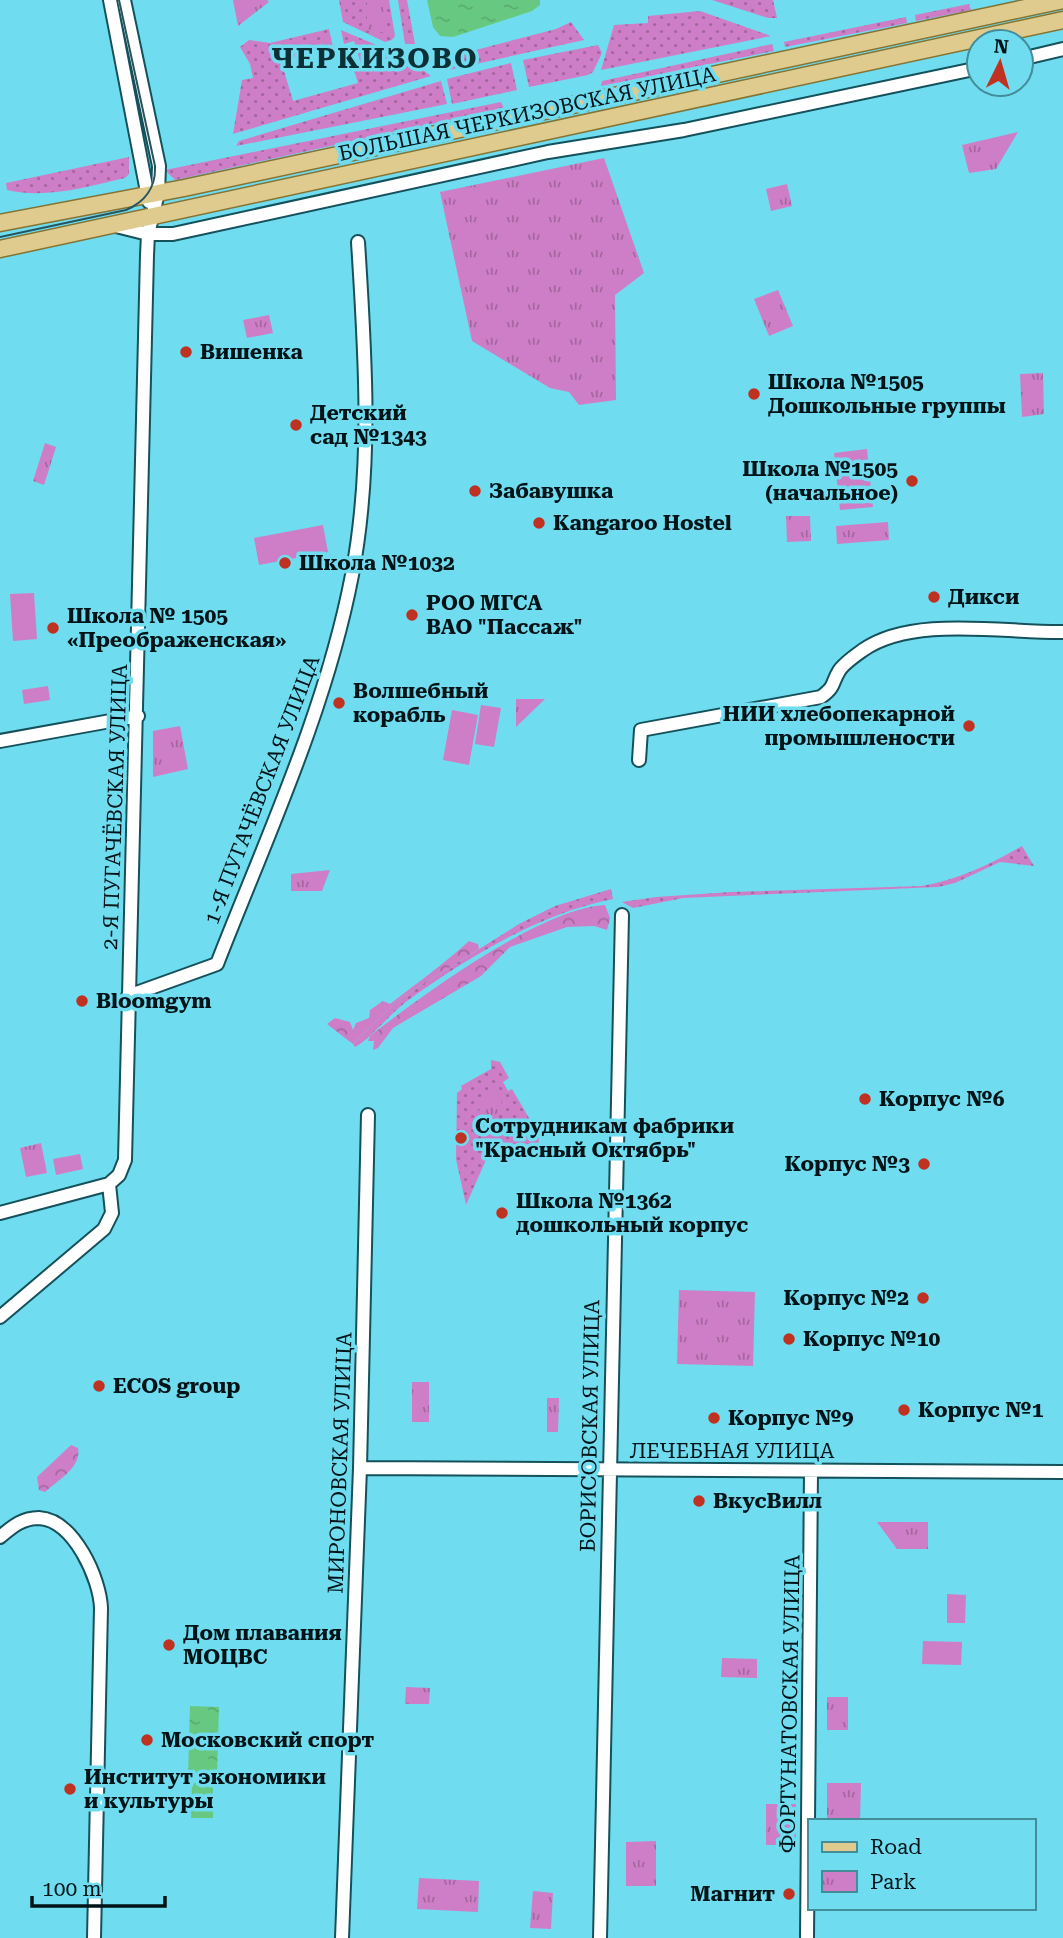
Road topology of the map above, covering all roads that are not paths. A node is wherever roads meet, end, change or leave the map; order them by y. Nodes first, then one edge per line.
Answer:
1 (110, 0) edge
2 (124, 0) edge
3 (1063, 0) edge
4 (1063, 20) edge
5 (1063, 49) edge
6 (1035, 56) edge
7 (965, 71) edge
8 (153, 194) junction
9 (152, 216) junction
10 (0, 223) edge
11 (111, 225) junction
12 (148, 234) junction
13 (358, 242) dead end
14 (0, 249) edge
15 (1063, 632) edge
16 (138, 716) junction
17 (0, 741) edge
18 (639, 760) dead end
19 (622, 915) dead end
20 (128, 996) junction
21 (368, 1115) dead end
22 (109, 1184) junction
23 (0, 1213) edge
24 (0, 1317) edge
25 (360, 1468) junction
26 (608, 1469) junction
27 (811, 1471) junction
28 (1063, 1472) edge
29 (0, 1537) edge
30 (808, 1819) edge
31 (808, 1821) edge
32 (94, 1938) edge
33 (342, 1938) edge
34 (600, 1938) edge
35 (807, 1938) edge

1 - 8 street
2 - 8 street
3 - 8 main road, БОЛЬШАЯ ЧЕРКИЗОВСКАЯ УЛИЦА
4 - 9 main road, БОЛЬШАЯ ЧЕРКИЗОВСКАЯ УЛИЦА
5 - 6 street
7 - 12 street
8 - 9 street
8 - 10 main road, БОЛЬШАЯ ЧЕРКИЗОВСКАЯ УЛИЦА
9 - 11 main road, БОЛЬШАЯ ЧЕРКИЗОВСКАЯ УЛИЦА
9 - 12 street, 2-Я ПУГАЧЁВСКАЯ УЛИЦА
11 - 12 street
11 - 14 main road, БОЛЬШАЯ ЧЕРКИЗОВСКАЯ УЛИЦА
12 - 16 street, 2-Я ПУГАЧЁВСКАЯ УЛИЦА
13 - 20 street, 1-Я ПУГАЧЁВСКАЯ УЛИЦА
15 - 18 street
16 - 17 street
16 - 20 street, 2-Я ПУГАЧЁВСКАЯ УЛИЦА
19 - 26 street, БОРИСОВСКАЯ УЛИЦА
20 - 22 street, 2-Я ПУГАЧЁВСКАЯ УЛИЦА
21 - 25 street, МИРОНОВСКАЯ УЛИЦА
22 - 23 street
22 - 24 street
25 - 26 street, ЛЕЧЕБНАЯ УЛИЦА
25 - 33 street, МИРОНОВСКАЯ УЛИЦА
26 - 27 street, ЛЕЧЕБНАЯ УЛИЦА
26 - 34 street, БОРИСОВСКАЯ УЛИЦА
27 - 28 street, ЛЕЧЕБНАЯ УЛИЦА
27 - 30 street, ФОРТУНАТОВСКАЯ УЛИЦА
29 - 32 street
31 - 35 street, ФОРТУНАТОВСКАЯ УЛИЦА

